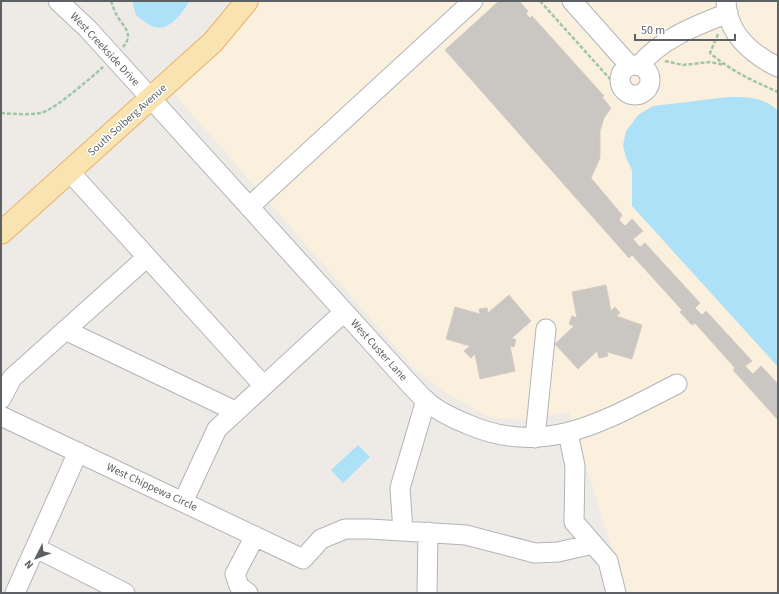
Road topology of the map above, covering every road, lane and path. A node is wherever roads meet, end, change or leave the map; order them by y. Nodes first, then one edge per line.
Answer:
1 (58, 1) edge
2 (111, 1) edge
3 (247, 1) edge
4 (473, 1) edge
5 (572, 1) edge
6 (727, 7) edge
7 (114, 58) junction
8 (724, 65) dead end
9 (778, 67) edge
10 (778, 92) edge
11 (151, 99) junction
12 (1, 113) edge
13 (69, 171) junction
14 (249, 207) junction
15 (1, 233) edge
16 (146, 258) junction
17 (344, 312) junction
18 (546, 329) dead end
19 (65, 330) junction
20 (677, 384) dead end
21 (263, 385) junction
22 (1, 399) edge
23 (426, 400) junction
24 (235, 411) junction
25 (1, 416) edge
26 (568, 432) junction
27 (535, 438) junction
28 (78, 452) junction
29 (183, 502) junction
30 (403, 531) junction
31 (428, 532) junction
32 (256, 536) junction
33 (593, 544) junction
34 (36, 548) junction
35 (238, 591) edge
36 (15, 593) edge
37 (125, 593) edge
38 (426, 593) edge
39 (616, 593) edge

1 - 7 street, West Creekside Drive
2 - 7 path
3 - 11 main road, South Solberg Avenue
4 - 14 street
5 - 6 street
6 - 9 street
7 - 11 street, West Creekside Drive
7 - 12 path
8 - 10 path
11 - 13 main road, South Solberg Avenue
11 - 14 street, West Custer Lane
13 - 15 main road, South Solberg Avenue
13 - 16 street
14 - 17 street, West Custer Lane
16 - 19 street
16 - 21 street
17 - 21 street
17 - 23 street, West Custer Lane
18 - 27 street
19 - 22 street
19 - 24 street
20 - 26 street, West Custer Lane
21 - 24 street
23 - 27 street, West Custer Lane
23 - 30 street
24 - 29 street
25 - 28 street, West Chippewa Circle
26 - 27 street, West Custer Lane
26 - 33 street
28 - 29 street, West Chippewa Circle
28 - 34 street
29 - 32 street, West Chippewa Circle
30 - 31 street
30 - 32 street, West Chippewa Circle
31 - 33 street
31 - 38 street
32 - 35 street
33 - 39 street
34 - 36 street
34 - 37 street

